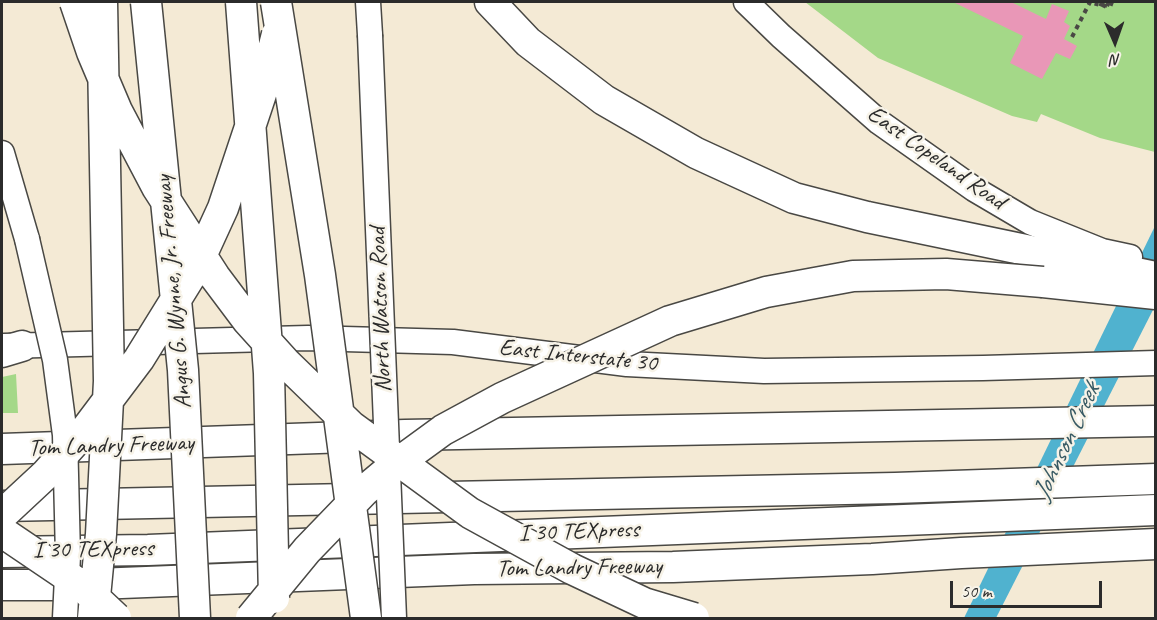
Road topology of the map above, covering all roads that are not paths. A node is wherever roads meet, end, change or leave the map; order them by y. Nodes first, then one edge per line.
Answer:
1 (75, 2) edge
2 (102, 2) edge
3 (146, 2) edge
4 (241, 2) edge
5 (276, 2) edge
6 (283, 2) edge
7 (368, 2) edge
8 (490, 2) edge
9 (746, 2) edge
10 (2, 153) edge
11 (1155, 262) edge
12 (1155, 277) edge
13 (1155, 294) edge
14 (8, 348) edge
15 (1155, 363) edge
16 (1155, 421) edge
17 (2, 449) edge
18 (1155, 479) edge
19 (2, 506) edge
20 (1155, 510) edge
21 (2, 514) edge
22 (2, 532) edge
23 (1154, 545) edge
24 (2, 552) edge
25 (2, 585) edge
26 (71, 585) junction
27 (2, 607) edge
28 (65, 618) edge
29 (93, 618) edge
30 (116, 618) edge
31 (195, 618) edge
32 (251, 618) edge
33 (274, 618) edge
34 (366, 618) edge
35 (394, 618) edge
36 (694, 618) edge

1 - 36 highway, bridge
2 - 29 highway, bridge
3 - 31 highway, Angus G. Wynne, Jr. Freeway, bridge
4 - 33 highway, bridge
5 - 34 highway, bridge
6 - 21 highway, bridge
7 - 35 main road, North Watson Road, bridge
8 - 12 highway
9 - 11 main road, East Copeland Road
10 - 28 main road, bridge
13 - 32 highway, bridge
14 - 15 main road, East Interstate 30
16 - 17 highway, Tom Landry Freeway
18 - 19 highway, I 30 TEXpress
20 - 24 highway, I 30 TEXpress
22 - 30 highway, bridge
23 - 26 highway, Tom Landry Freeway
25 - 26 highway, Tom Landry Freeway
26 - 27 highway

